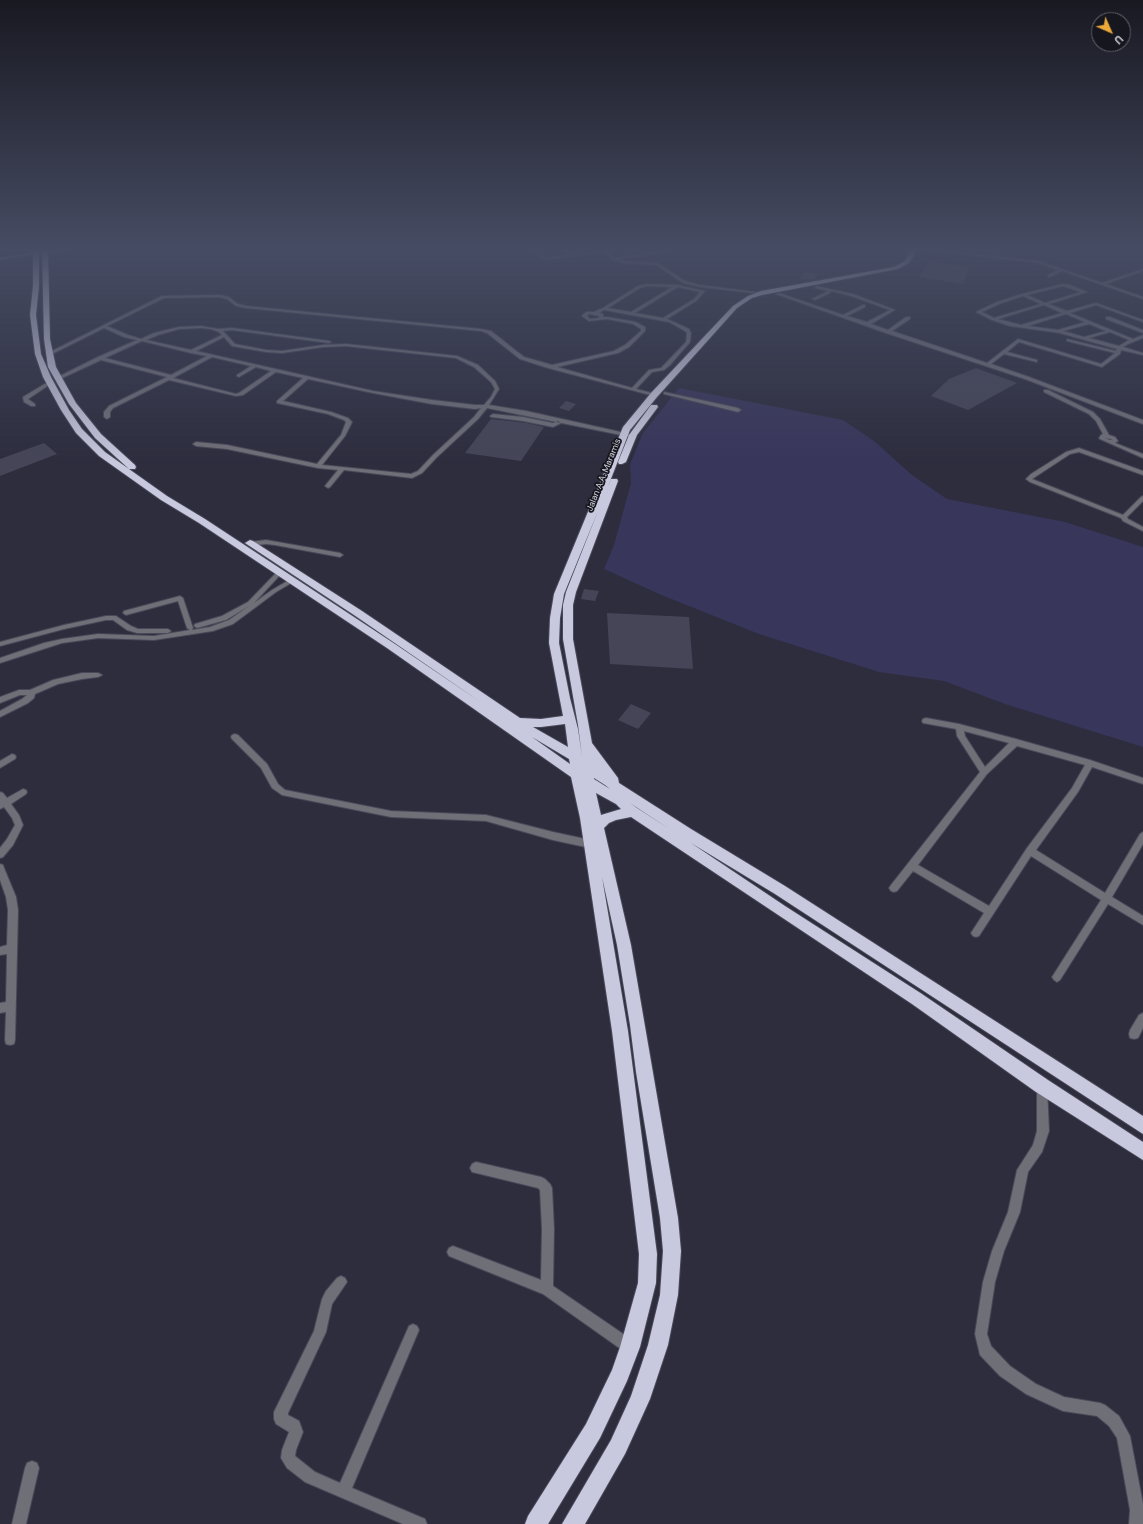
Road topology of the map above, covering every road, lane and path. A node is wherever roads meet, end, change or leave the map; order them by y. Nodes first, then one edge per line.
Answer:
1 (34, 321) edge
2 (45, 321) edge
3 (116, 321) edge
4 (390, 321) edge
5 (622, 321) edge
6 (669, 321) edge
7 (722, 321) edge
8 (730, 321) edge
9 (860, 321) edge
10 (872, 321) edge
11 (904, 321) edge
12 (1001, 321) edge
13 (1038, 321) edge
14 (1085, 321) edge
15 (1097, 321) edge
16 (1116, 321) edge
17 (1090, 323) junction
18 (867, 324) junction
19 (105, 327) junction
20 (1020, 327) junction
21 (218, 330) junction
22 (1110, 331) junction
23 (888, 332) junction
24 (1060, 332) junction
25 (1143, 332) edge
26 (225, 334) junction
27 (1143, 336) edge
28 (1086, 338) junction
29 (143, 340) junction
30 (1068, 340) dead end
31 (1132, 340) junction
32 (346, 344) junction
33 (1120, 348) junction
34 (191, 352) junction
35 (1003, 352) junction
36 (1118, 353) junction
37 (48, 354) junction
38 (1143, 354) edge
39 (701, 355) dead end
40 (211, 356) junction
41 (100, 358) junction
42 (1035, 361) dead end
43 (668, 364) junction
44 (988, 365) junction
45 (254, 366) junction
46 (680, 366) junction
47 (691, 366) dead end
48 (549, 367) junction
49 (275, 370) junction
50 (239, 376) dead end
51 (307, 377) junction
52 (170, 378) junction
53 (54, 381) junction
54 (1035, 381) junction
55 (633, 390) junction
56 (666, 393) junction
57 (654, 395) junction
58 (33, 405) dead end
59 (485, 408) junction
60 (738, 410) dead end
61 (493, 416) dead end
62 (107, 417) dead end
63 (1143, 422) edge
64 (558, 423) junction
65 (627, 436) junction
66 (196, 444) dead end
67 (1143, 456) edge
68 (318, 466) junction
69 (342, 469) junction
70 (1143, 473) edge
71 (328, 486) dead end
72 (1143, 498) edge
73 (1124, 517) junction
74 (1143, 529) edge
75 (250, 544) junction
76 (340, 555) dead end
77 (279, 573) junction
78 (291, 581) junction
79 (126, 613) dead end
80 (123, 624) junction
81 (190, 628) junction
82 (113, 637) junction
83 (0, 644) edge
84 (0, 661) edge
85 (98, 675) dead end
86 (31, 693) junction
87 (0, 700) edge
88 (477, 700) junction
89 (0, 714) edge
90 (569, 719) junction
91 (926, 721) dead end
92 (518, 722) junction
93 (959, 727) junction
94 (235, 737) dead end
95 (1016, 742) junction
96 (587, 745) junction
97 (12, 757) dead end
98 (575, 757) junction
99 (1090, 763) junction
100 (0, 765) edge
101 (984, 772) junction
102 (585, 775) junction
103 (1143, 781) edge
104 (619, 788) junction
105 (23, 792) dead end
106 (0, 795) edge
107 (3, 804) edge
108 (633, 812) junction
109 (598, 827) junction
110 (1143, 836) edge
111 (590, 844) junction
112 (1030, 851) junction
113 (0, 854) edge
114 (912, 866) junction
115 (0, 868) edge
116 (894, 888) dead end
117 (1106, 898) junction
118 (990, 912) junction
119 (1143, 921) edge
120 (976, 933) dead end
121 (12, 950) junction
122 (0, 951) edge
123 (1057, 977) dead end
124 (11, 1006) junction
125 (0, 1008) edge
126 (1143, 1018) edge
127 (1134, 1034) dead end
128 (10, 1040) dead end
129 (1042, 1086) junction
130 (1143, 1126) edge
131 (1143, 1152) edge
132 (476, 1168) dead end
133 (453, 1252) dead end
134 (341, 1282) dead end
135 (547, 1289) junction
136 (413, 1330) dead end
137 (630, 1348) junction
138 (32, 1468) dead end
139 (343, 1491) junction
140 (1139, 1514) edge
141 (578, 1522) edge
142 (19, 1524) edge
143 (420, 1524) edge
144 (536, 1524) edge

1 - 53 highway
2 - 37 highway
3 - 19 street
4 - 48 street
5 - 48 street
6 - 43 street
7 - 46 highway
8 - 39 highway
9 - 18 street
10 - 18 street
11 - 23 street
12 - 20 street
13 - 20 street
14 - 17 street
15 - 17 street
16 - 25 street
17 - 22 street
17 - 24 street
18 - 23 street
19 - 29 street
19 - 37 street
20 - 24 street
21 - 26 street
21 - 29 street
21 - 32 street
22 - 28 street
22 - 31 street
23 - 44 street
24 - 28 street
26 - 32 street
26 - 34 street
27 - 31 street
28 - 33 street
29 - 34 street
29 - 41 street
30 - 36 street
31 - 33 street
32 - 59 street
33 - 36 street
33 - 38 street
34 - 40 street
35 - 36 street
35 - 42 street
35 - 44 street
37 - 53 highway
40 - 45 street
40 - 52 street
41 - 52 street
41 - 53 street
43 - 46 street
43 - 55 street
44 - 54 street
45 - 49 street
45 - 50 street
46 - 57 highway
47 - 56 highway, Jalan A.A. Maramis
48 - 55 street
49 - 51 street
49 - 52 street
51 - 59 street
51 - 68 street
52 - 62 street
53 - 58 street
53 - 75 highway
53 - 77 highway
54 - 63 street
54 - 67 street
55 - 57 street
56 - 60 street
56 - 65 highway, Jalan A.A. Maramis
57 - 65 highway
59 - 64 street
59 - 65 street
59 - 69 street
61 - 64 street
64 - 65 street
65 - 90 highway
65 - 96 highway, Jalan A.A. Maramis
66 - 68 street
68 - 69 street
69 - 71 street
70 - 73 street
72 - 73 street
73 - 74 street
75 - 76 street
75 - 88 highway
77 - 78 highway
77 - 81 street
78 - 82 street
78 - 88 highway
79 - 81 street
80 - 81 street
80 - 82 street
80 - 83 street
82 - 84 street
85 - 86 street
86 - 87 street
86 - 89 street
88 - 92 highway
88 - 102 highway
90 - 92 highway
90 - 98 highway
91 - 93 street
92 - 98 highway
93 - 95 street
93 - 101 street
94 - 111 street
95 - 99 street
95 - 101 street
96 - 102 highway, Jalan A.A. Maramis
96 - 104 highway
97 - 100 street
98 - 102 highway
99 - 103 street
99 - 112 street
101 - 114 street
102 - 104 highway
102 - 108 highway
102 - 109 highway, Jalan A.A. Maramis
102 - 111 highway
104 - 130 highway
105 - 107 street
106 - 107 street
107 - 113 street
108 - 109 highway
108 - 129 highway
109 - 141 highway, Jalan A.A. Maramis
110 - 117 street
111 - 137 highway
112 - 117 street
112 - 118 street
114 - 116 street
114 - 118 street
115 - 121 street
117 - 119 street
117 - 123 street
118 - 120 street
121 - 122 street
121 - 124 street
124 - 125 street
124 - 128 street
126 - 127 street
129 - 131 highway
129 - 140 street
132 - 135 street
133 - 135 street
134 - 139 street
135 - 137 street
136 - 139 street
137 - 144 highway
138 - 142 street
139 - 143 street

